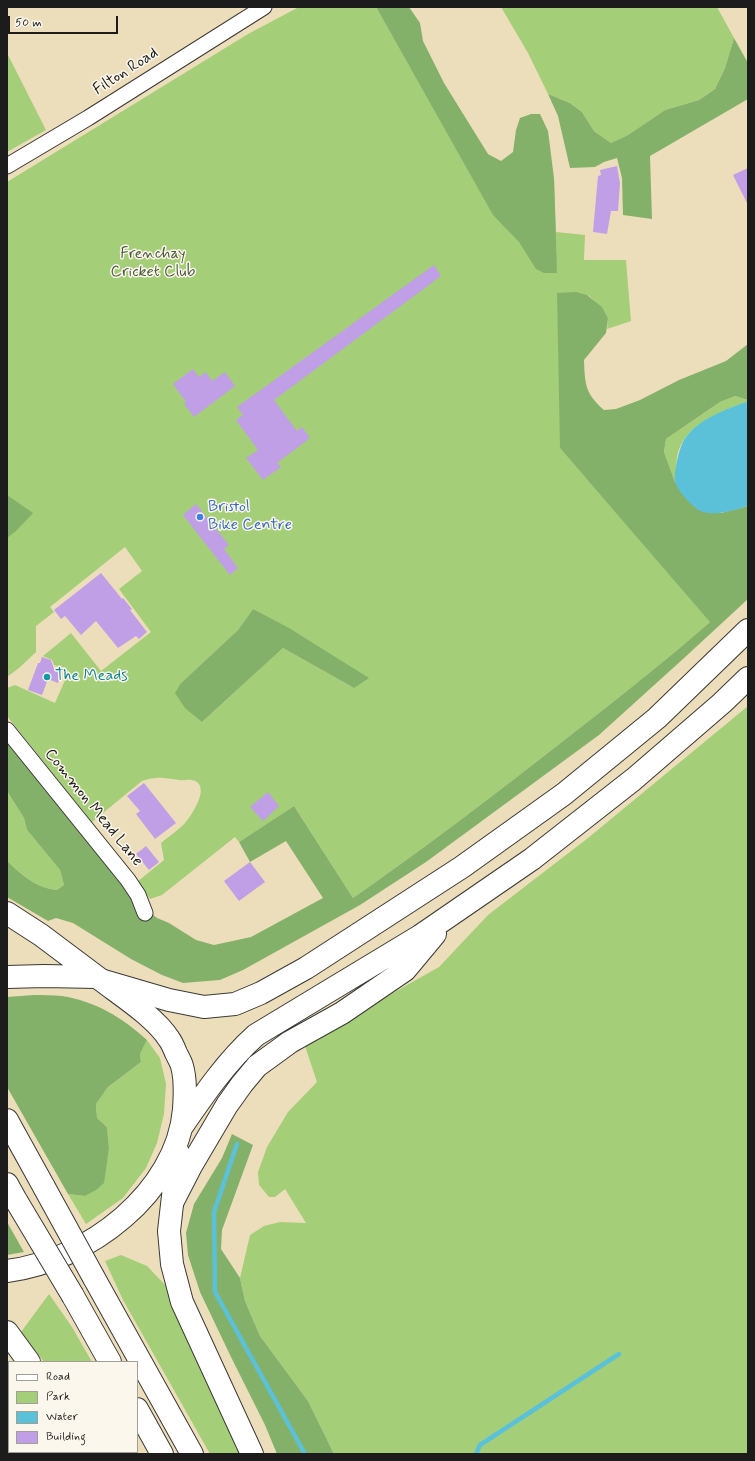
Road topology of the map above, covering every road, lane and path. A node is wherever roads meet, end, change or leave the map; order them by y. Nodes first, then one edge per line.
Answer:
1 (264, 7) edge
2 (7, 166) edge
3 (748, 630) edge
4 (748, 678) edge
5 (7, 730) edge
6 (7, 913) edge
7 (145, 913) dead end
8 (448, 918) junction
9 (7, 977) edge
10 (99, 979) junction
11 (7, 1120) edge
12 (181, 1130) junction
13 (12, 1193) edge
14 (173, 1201) junction
15 (7, 1271) edge
16 (7, 1332) edge
17 (28, 1361) edge
18 (109, 1361) edge
19 (138, 1411) edge
20 (162, 1454) edge
21 (192, 1454) edge
22 (252, 1454) edge

1 - 2 street, Filton Road
3 - 10 main road
4 - 8 main road
5 - 7 street, Common Mead Lane
6 - 10 main road
8 - 12 main road
8 - 14 main road
9 - 10 main road
10 - 12 main road
11 - 21 main road, bridge
12 - 14 main road
12 - 15 main road
13 - 18 main road, bridge
14 - 22 main road
16 - 17 main road
19 - 20 main road

